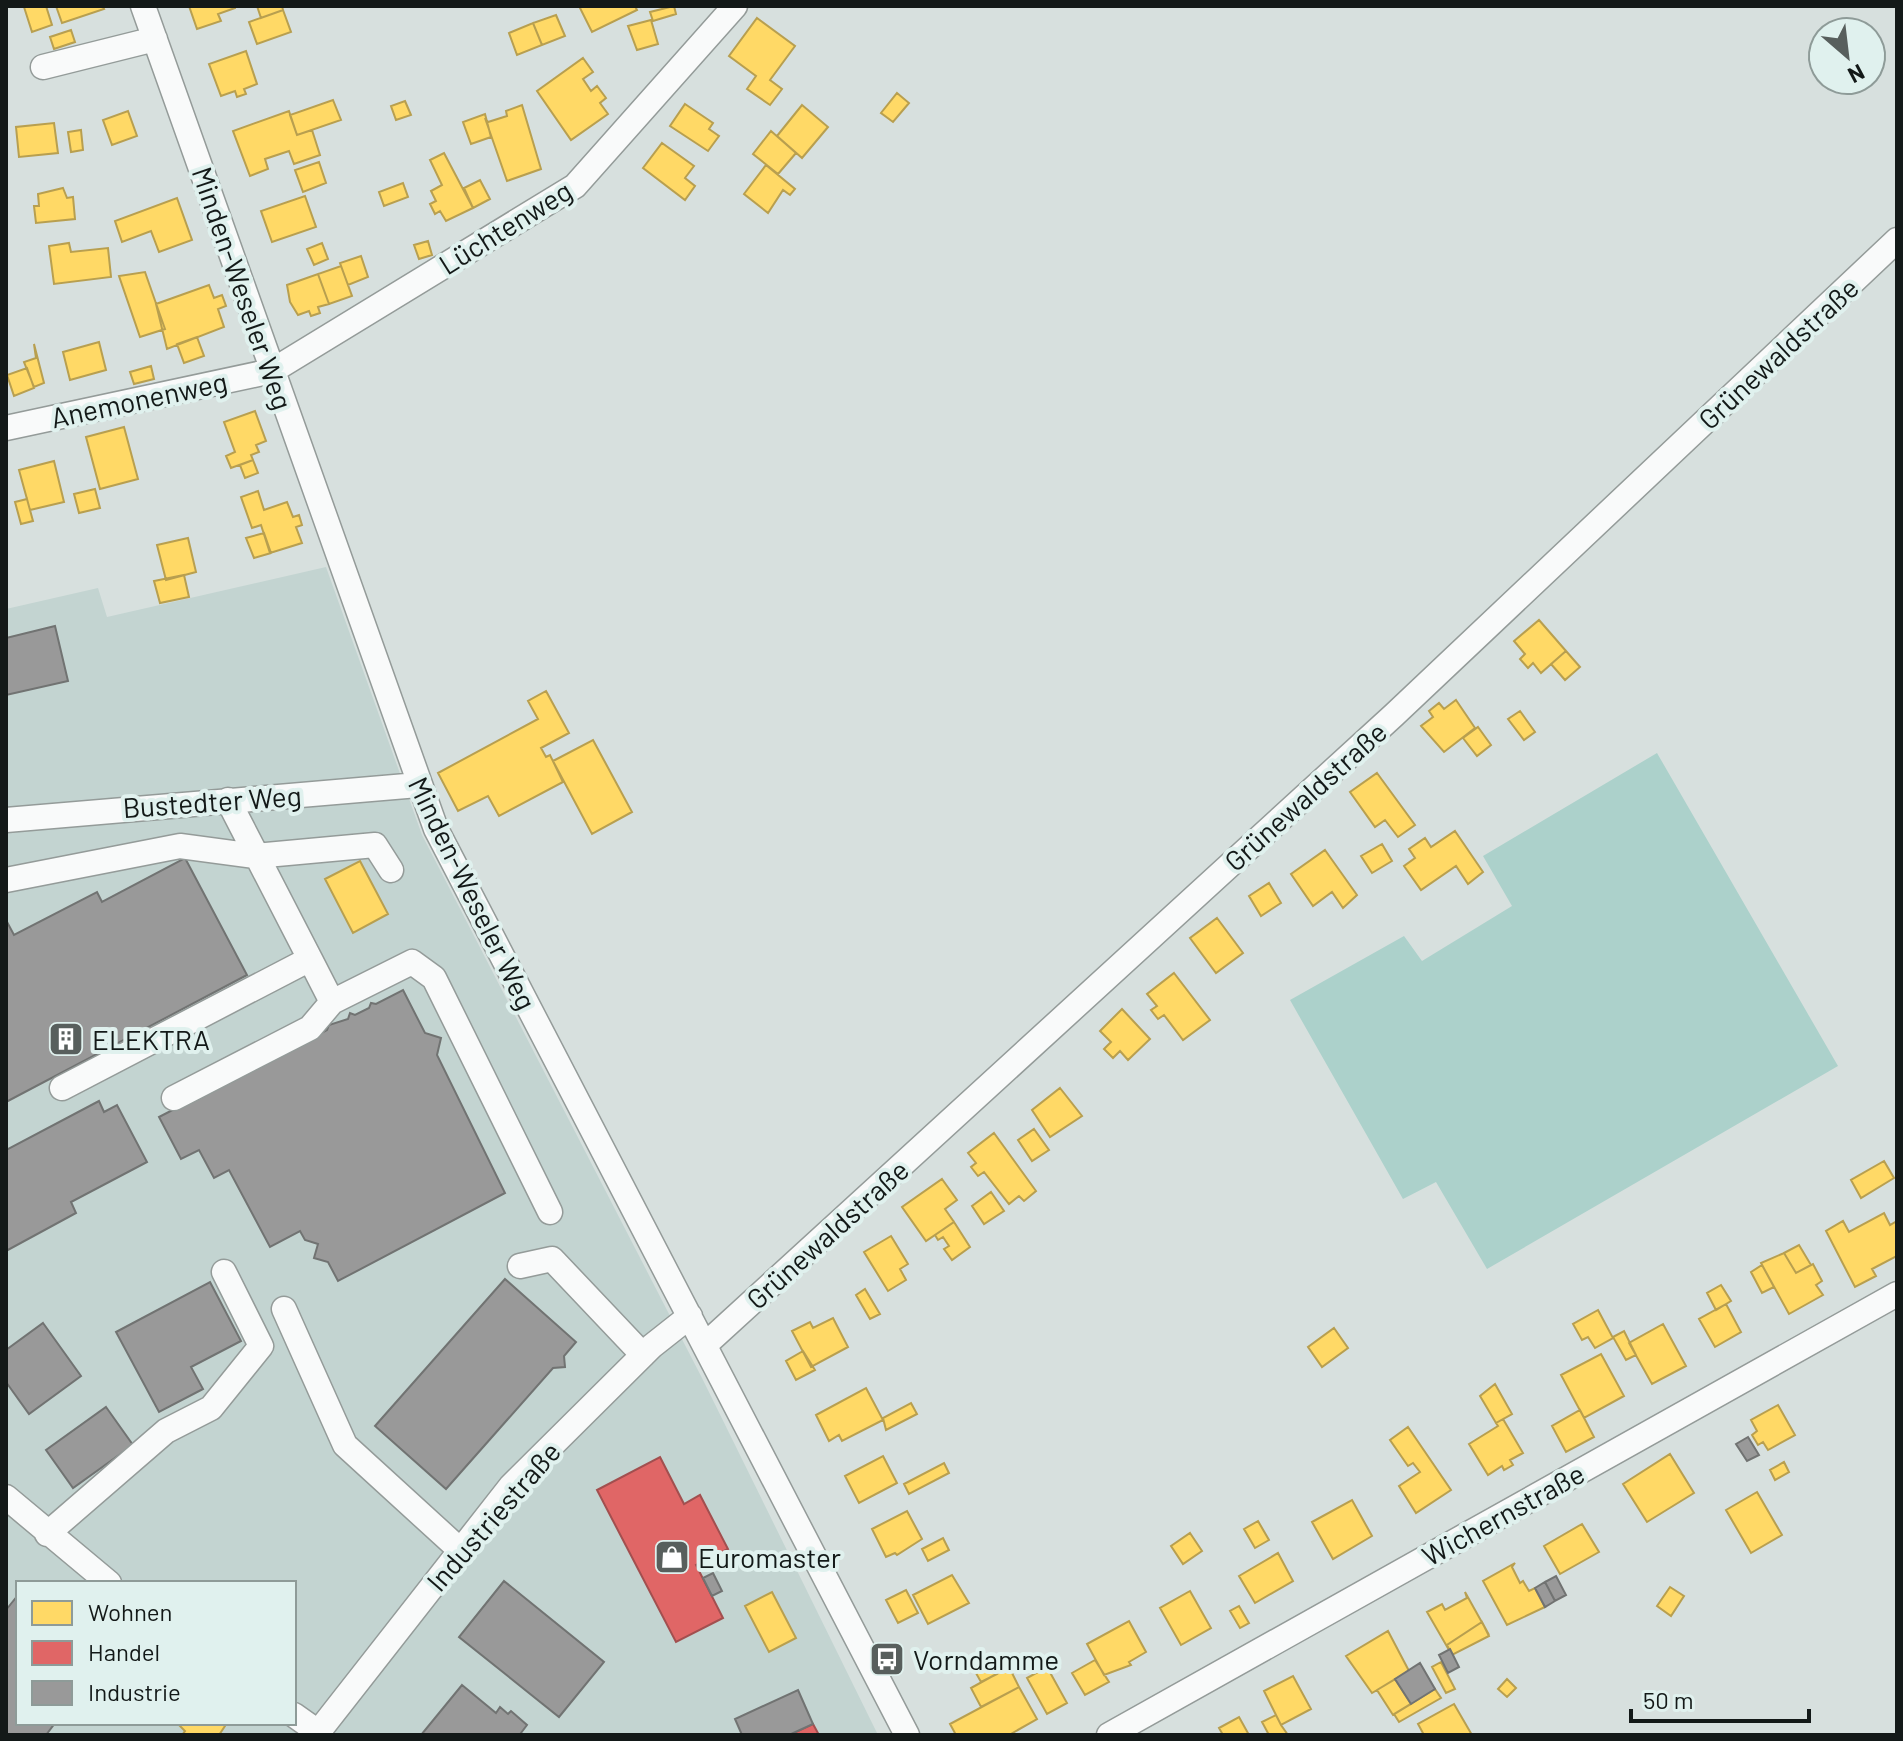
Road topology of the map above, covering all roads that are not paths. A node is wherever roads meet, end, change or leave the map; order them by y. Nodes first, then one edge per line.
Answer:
1 (143, 6) edge
2 (735, 6) edge
3 (155, 39) junction
4 (43, 67) dead end
5 (1897, 240) edge
6 (272, 371) junction
7 (6, 428) edge
8 (418, 785) junction
9 (228, 800) junction
10 (6, 820) edge
11 (255, 856) junction
12 (391, 870) dead end
13 (6, 880) edge
14 (310, 959) junction
15 (332, 1002) junction
16 (62, 1088) dead end
17 (174, 1098) dead end
18 (550, 1212) dead end
19 (520, 1266) dead end
20 (224, 1272) dead end
21 (1897, 1294) edge
22 (284, 1309) dead end
23 (690, 1316) junction
24 (706, 1344) junction
25 (643, 1355) junction
26 (6, 1497) edge
27 (47, 1534) junction
28 (460, 1550) junction
29 (106, 1581) edge
30 (296, 1717) edge
31 (317, 1734) edge
32 (907, 1735) edge
33 (1109, 1735) edge

1 - 3 street, Minden-Weseler Weg
2 - 6 street, Lüchtenweg
3 - 4 street
3 - 6 street, Minden-Weseler Weg
5 - 24 street, Grünewaldstraße
6 - 7 street, Anemonenweg
6 - 8 street, Minden-Weseler Weg
8 - 9 street, Bustedter Weg
8 - 23 street, Minden-Weseler Weg
9 - 10 street, Bustedter Weg
9 - 11 street
11 - 12 street
11 - 13 street
11 - 14 street
14 - 15 street
14 - 16 street
15 - 17 street
15 - 18 street
19 - 25 street
20 - 27 street
21 - 33 street, Wichernstraße
22 - 28 street
23 - 24 street, Minden-Weseler Weg
23 - 25 street, Industriestraße
24 - 32 street, Minden-Weseler Weg
25 - 28 street, Industriestraße
26 - 27 street
27 - 29 street
28 - 31 street, Industriestraße
30 - 31 street

